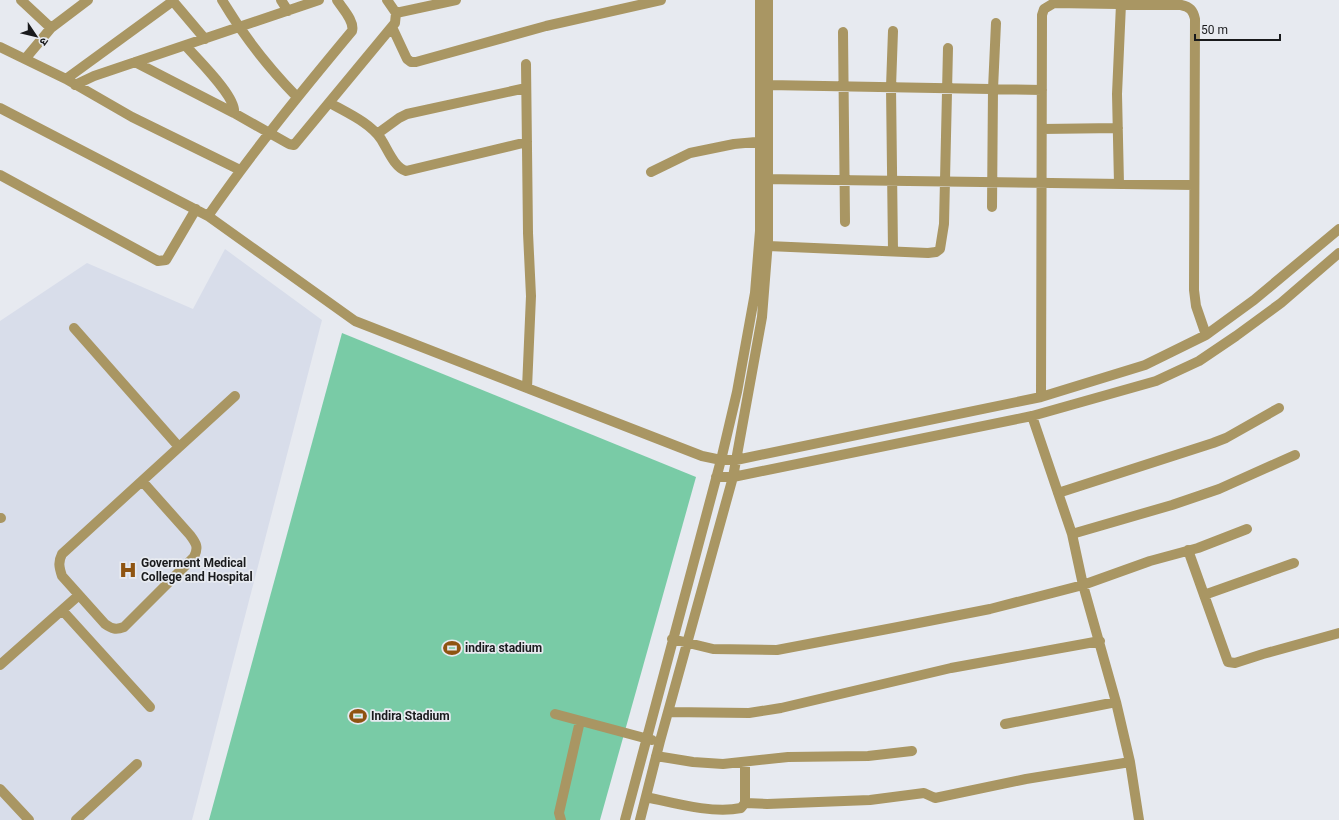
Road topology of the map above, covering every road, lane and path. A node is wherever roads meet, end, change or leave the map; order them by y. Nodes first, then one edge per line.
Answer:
1 (21, 0) edge
2 (88, 0) edge
3 (222, 0) edge
4 (281, 0) edge
5 (319, 0) edge
6 (337, 0) edge
7 (387, 0) edge
8 (456, 0) edge
9 (661, 0) edge
10 (760, 0) edge
11 (768, 0) edge
12 (172, 1) edge
13 (1121, 4) junction
14 (288, 11) junction
15 (396, 13) junction
16 (996, 23) dead end
17 (392, 27) junction
18 (51, 28) junction
19 (238, 28) junction
20 (893, 31) dead end
21 (843, 32) dead end
22 (205, 39) junction
23 (186, 46) junction
24 (0, 47) edge
25 (948, 48) dead end
26 (25, 59) junction
27 (135, 62) junction
28 (526, 64) dead end
29 (66, 79) junction
30 (75, 85) junction
31 (768, 85) junction
32 (842, 86) junction
33 (891, 87) junction
34 (526, 88) junction
35 (947, 88) junction
36 (993, 89) junction
37 (1042, 90) junction
38 (297, 97) junction
39 (330, 103) junction
40 (0, 108) edge
41 (234, 112) junction
42 (1118, 128) junction
43 (1042, 129) junction
44 (270, 132) junction
45 (377, 134) junction
46 (764, 141) junction
47 (527, 142) junction
48 (240, 170) junction
49 (650, 172) dead end
50 (0, 175) edge
51 (764, 179) junction
52 (843, 179) junction
53 (892, 180) junction
54 (945, 181) junction
55 (991, 182) junction
56 (1043, 183) junction
57 (1119, 184) junction
58 (1194, 185) junction
59 (992, 207) dead end
60 (196, 208) junction
61 (208, 216) junction
62 (844, 222) dead end
63 (1339, 229) edge
64 (768, 246) junction
65 (893, 251) junction
66 (1339, 253) edge
67 (74, 328) dead end
68 (1206, 335) junction
69 (526, 388) junction
70 (235, 396) dead end
71 (1041, 397) junction
72 (1279, 408) dead end
73 (1032, 416) junction
74 (179, 447) junction
75 (1295, 455) dead end
76 (721, 460) junction
77 (736, 460) junction
78 (716, 477) junction
79 (733, 477) junction
80 (142, 481) junction
81 (1058, 494) junction
82 (1247, 529) dead end
83 (1072, 534) junction
84 (1188, 550) junction
85 (1294, 563) dead end
86 (1083, 585) junction
87 (79, 595) junction
88 (1204, 595) junction
89 (62, 610) junction
90 (1339, 633) edge
91 (672, 639) junction
92 (1100, 641) junction
93 (687, 644) junction
94 (0, 665) edge
95 (1116, 702) junction
96 (150, 707) dead end
97 (669, 712) junction
98 (555, 714) dead end
99 (580, 721) junction
100 (1005, 724) dead end
101 (646, 738) junction
102 (660, 741) junction
103 (912, 751) dead end
104 (656, 756) junction
105 (745, 762) junction
106 (1130, 762) junction
107 (138, 764) dead end
108 (0, 789) edge
109 (646, 796) junction
110 (744, 803) junction
111 (29, 820) edge
112 (76, 820) edge
113 (561, 820) edge
114 (625, 820) edge
115 (640, 820) edge
116 (1140, 820) edge

1 - 18 street
2 - 18 street
3 - 19 street
4 - 14 street
5 - 14 street
6 - 38 street
7 - 15 street
8 - 15 street
9 - 17 street
10 - 46 street
11 - 31 street
12 - 22 street
12 - 29 street
13 - 37 street
13 - 42 street
13 - 58 street
14 - 19 street
15 - 17 street
16 - 36 street
17 - 39 street
18 - 26 street
19 - 22 street
19 - 38 street
20 - 33 street
21 - 32 street
22 - 23 street
23 - 27 street
23 - 41 street
24 - 26 street
25 - 35 street
26 - 29 street
27 - 30 street
27 - 41 street
28 - 34 street
29 - 30 street
30 - 48 street
31 - 32 street
31 - 46 street
32 - 33 street
32 - 52 street
33 - 35 street
33 - 53 street
34 - 45 street
34 - 47 street
35 - 36 street
35 - 54 street
36 - 37 street
36 - 55 street
37 - 43 street
38 - 44 street
39 - 44 street
39 - 45 street
40 - 60 street
41 - 44 street
42 - 43 street
42 - 57 street
43 - 56 street
44 - 48 street
45 - 47 street
46 - 49 street
46 - 51 street
47 - 69 street
48 - 61 street
50 - 60 street
51 - 52 street
51 - 64 street
51 - 76 street
52 - 53 street
52 - 62 street
53 - 54 street
53 - 65 street
54 - 55 street
54 - 65 street
55 - 56 street
55 - 59 street
56 - 57 street
56 - 71 street
57 - 58 street
58 - 68 street
60 - 61 street
61 - 69 street
63 - 68 street
64 - 65 street
64 - 77 street
66 - 73 street
67 - 74 street
68 - 71 street
69 - 76 street
70 - 74 street
71 - 77 street
72 - 81 street
73 - 79 street
73 - 81 street
74 - 80 street
75 - 83 street
76 - 77 street
76 - 78 street
77 - 79 street
78 - 79 street
78 - 91 street
79 - 93 street
80 - 87 street
80 - 87 street
81 - 83 street
82 - 84 street
83 - 86 street
84 - 86 street
84 - 88 street
85 - 88 street
86 - 92 street
86 - 93 street
87 - 89 street
88 - 90 street
89 - 94 street
89 - 96 street
91 - 93 street
91 - 101 street
92 - 95 street
92 - 97 street
93 - 97 street
95 - 100 street
95 - 106 street
97 - 102 street
98 - 99 street
99 - 101 street
99 - 113 street
101 - 102 street
101 - 114 street
102 - 104 street
103 - 105 street
104 - 105 street
104 - 109 street
105 - 110 street
106 - 110 street
106 - 116 street
107 - 112 street
108 - 111 street
109 - 110 street
109 - 115 street

